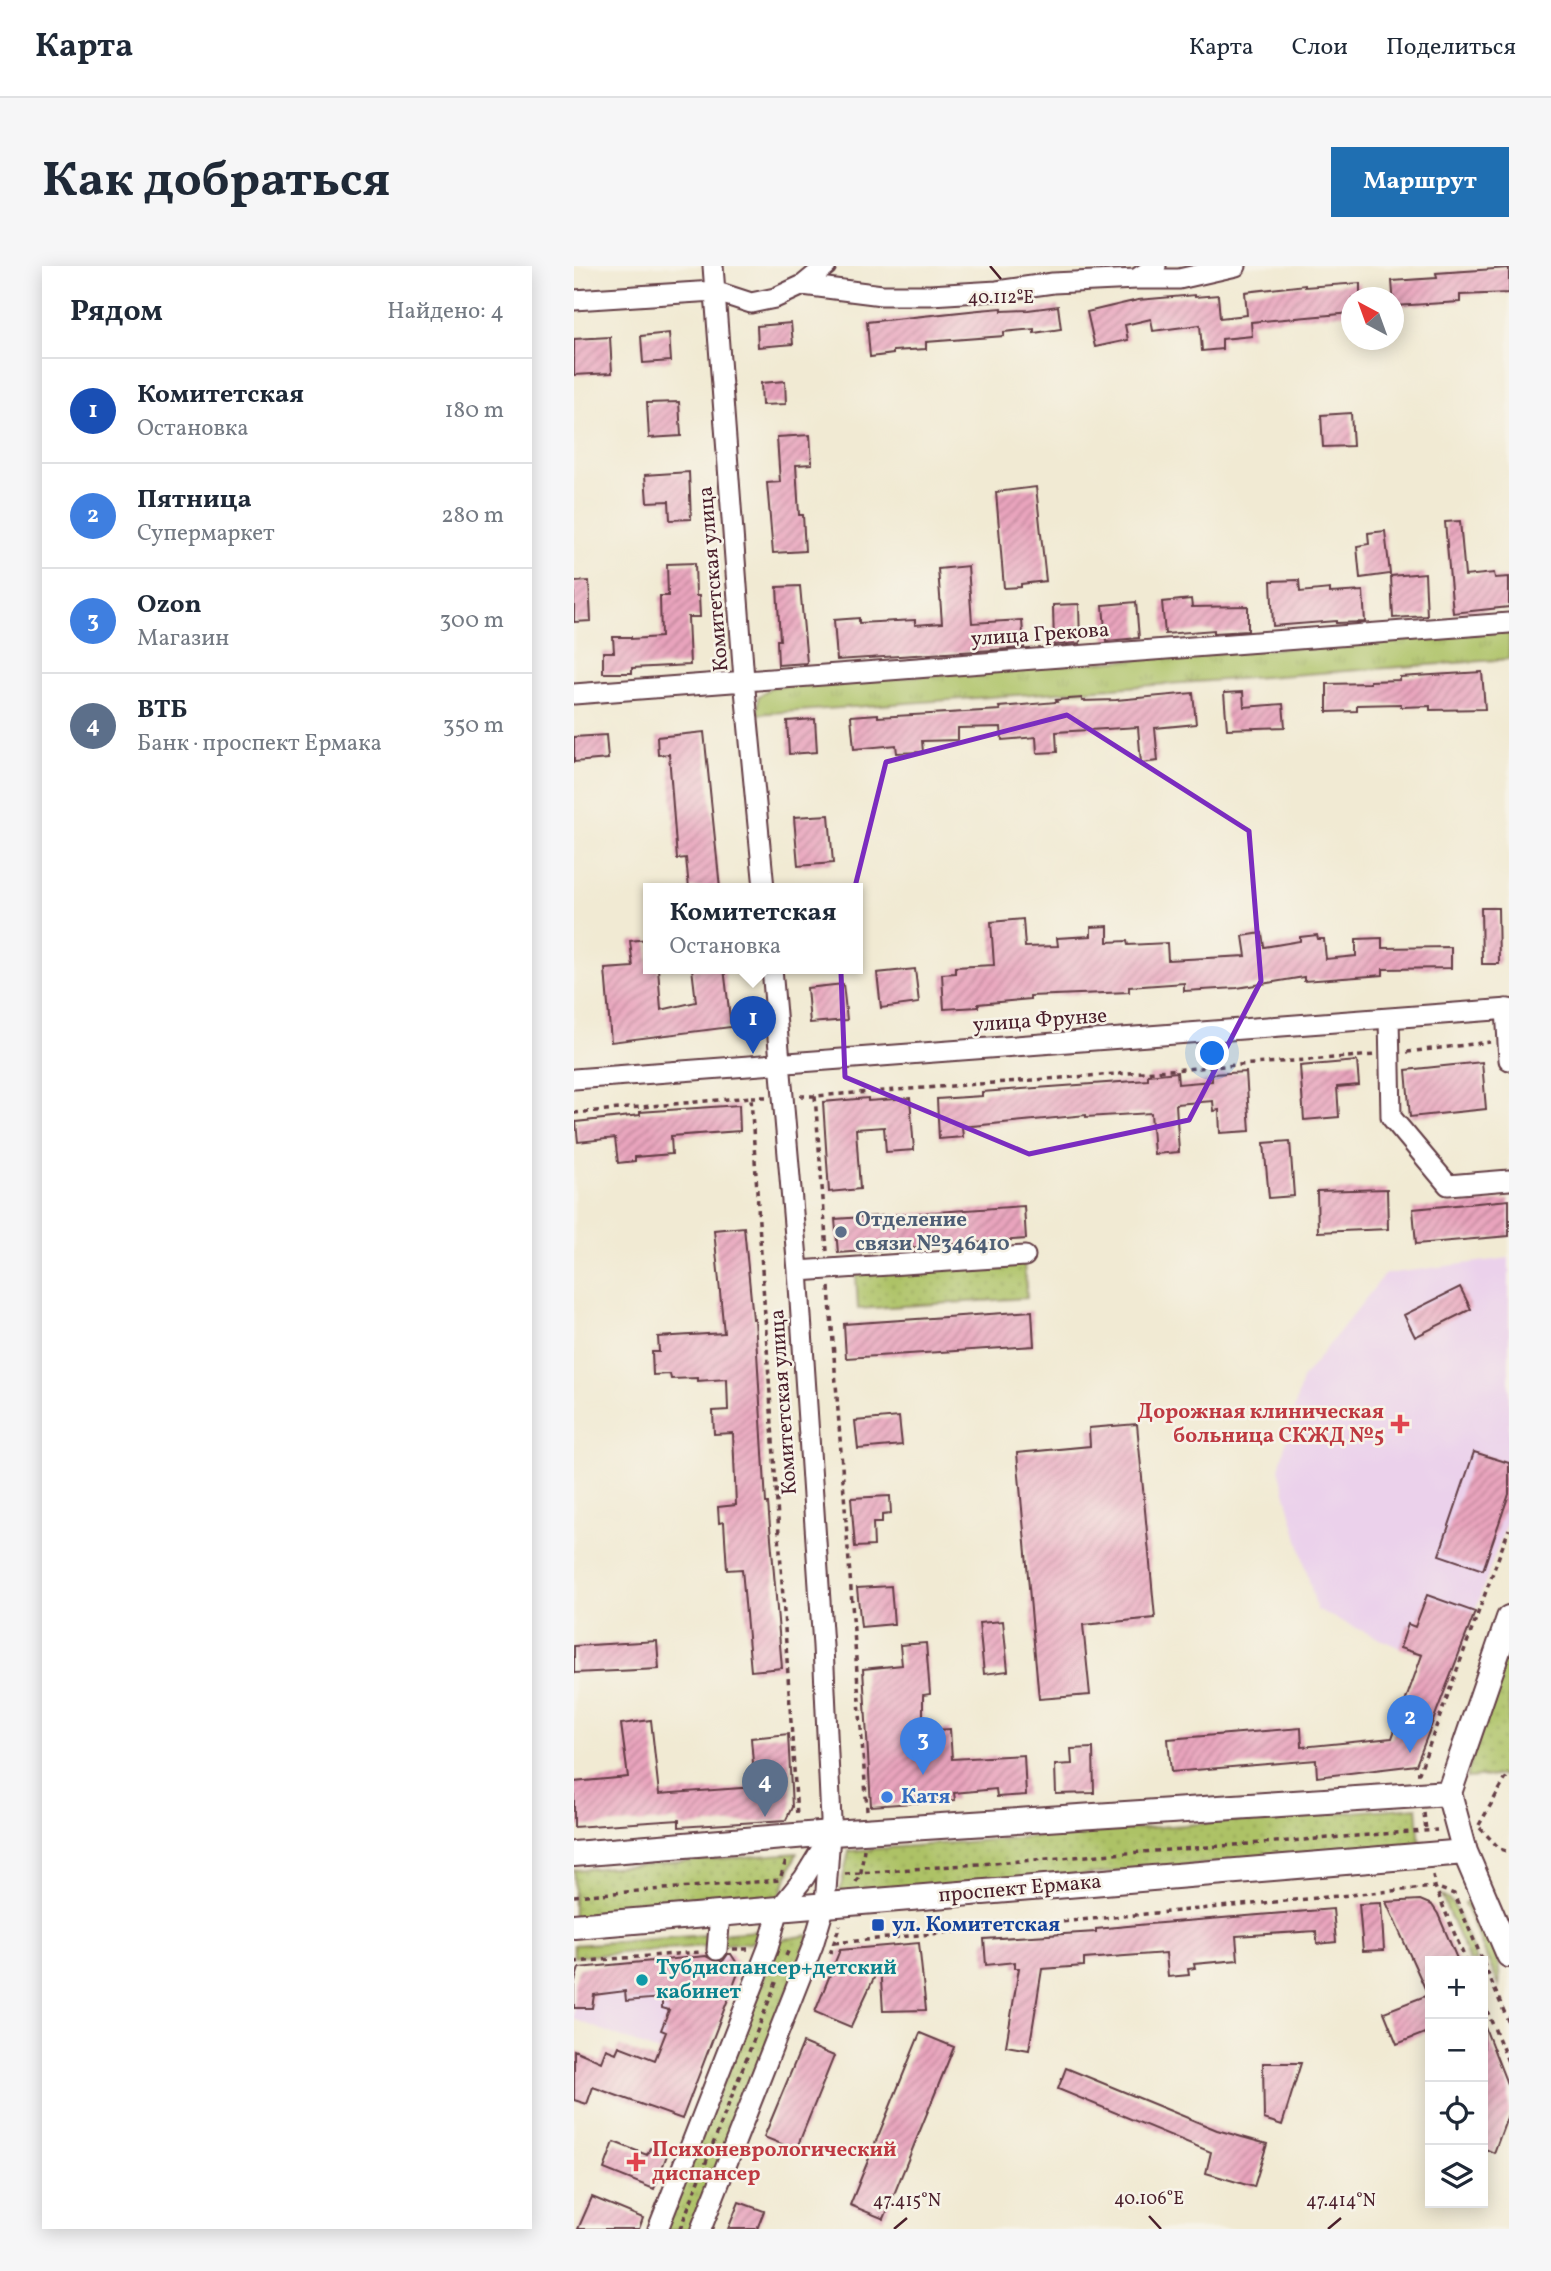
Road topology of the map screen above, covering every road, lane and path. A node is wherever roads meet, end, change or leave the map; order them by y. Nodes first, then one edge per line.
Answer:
1 (713, 266) edge
2 (827, 266) edge
3 (1156, 266) edge
4 (1236, 266) edge
5 (1136, 279) junction
6 (803, 285) junction
7 (714, 291) junction
8 (574, 300) edge
9 (1509, 623) edge
10 (744, 680) junction
11 (574, 694) edge
12 (764, 883) edge
13 (773, 974) edge
14 (1507, 1009) edge
15 (1389, 1018) junction
16 (1509, 1060) edge
17 (782, 1064) junction
18 (574, 1079) edge
19 (574, 1112) edge
20 (1509, 1180) edge
21 (1025, 1256) dead end
22 (798, 1271) junction
23 (1509, 1529) edge
24 (1509, 1618) edge
25 (1509, 1773) edge
26 (1406, 1774) dead end
27 (1449, 1793) junction
28 (832, 1833) junction
29 (1467, 1836) junction
30 (794, 1837) junction
31 (1509, 1852) edge
32 (574, 1854) edge
33 (828, 1876) junction
34 (804, 1878) junction
35 (779, 1880) junction
36 (574, 1896) edge
37 (825, 1905) junction
38 (771, 1910) junction
39 (720, 1914) junction
40 (574, 1926) edge
41 (813, 1945) junction
42 (790, 1947) junction
43 (768, 1948) junction
44 (717, 1950) junction
45 (1509, 1955) edge
46 (1481, 1956) edge
47 (785, 1960) dead end
48 (574, 1962) edge
49 (1488, 1972) edge
50 (780, 1973) dead end
51 (1488, 2013) edge
52 (1507, 2014) edge
53 (1509, 2023) edge
54 (1509, 2064) edge
55 (658, 2229) edge
56 (680, 2229) edge
57 (701, 2229) edge

1 - 7 street, Комитетская улица
2 - 6 street
3 - 5 street
4 - 5 street
5 - 6 street
6 - 7 street
7 - 8 street
7 - 10 street, Комитетская улица
9 - 10 street, улица Грекова
10 - 11 street, улица Грекова
10 - 12 street, Комитетская улица
13 - 17 street, Комитетская улица
14 - 15 street, улица Фрунзе
14 - 16 street
15 - 17 street, улица Фрунзе
15 - 20 street
17 - 18 street, улица Фрунзе
17 - 22 street, Комитетская улица
19 - 30 path
21 - 22 street
22 - 28 street, Комитетская улица
23 - 26 path
24 - 27 main road
25 - 29 path
27 - 28 main road
27 - 29 main road
28 - 30 main road
28 - 33 street, Комитетская улица
28 - 34 street
29 - 31 path
29 - 33 path
29 - 37 main road, проспект Ермака
29 - 45 main road
30 - 32 main road
30 - 35 path
33 - 37 street, Комитетская улица
34 - 35 path
34 - 38 street
35 - 36 path
35 - 38 path
37 - 38 main road, проспект Ермака
37 - 41 street, Комитетская улица
38 - 39 main road, проспект Ермака
38 - 43 street
39 - 40 main road, проспект Ермака
39 - 44 street
41 - 42 path
41 - 46 path
41 - 57 street, Комитетская улица
42 - 43 path
42 - 47 path
43 - 44 path
43 - 55 street
44 - 48 path
49 - 52 path
50 - 56 path
51 - 54 path
52 - 53 path

